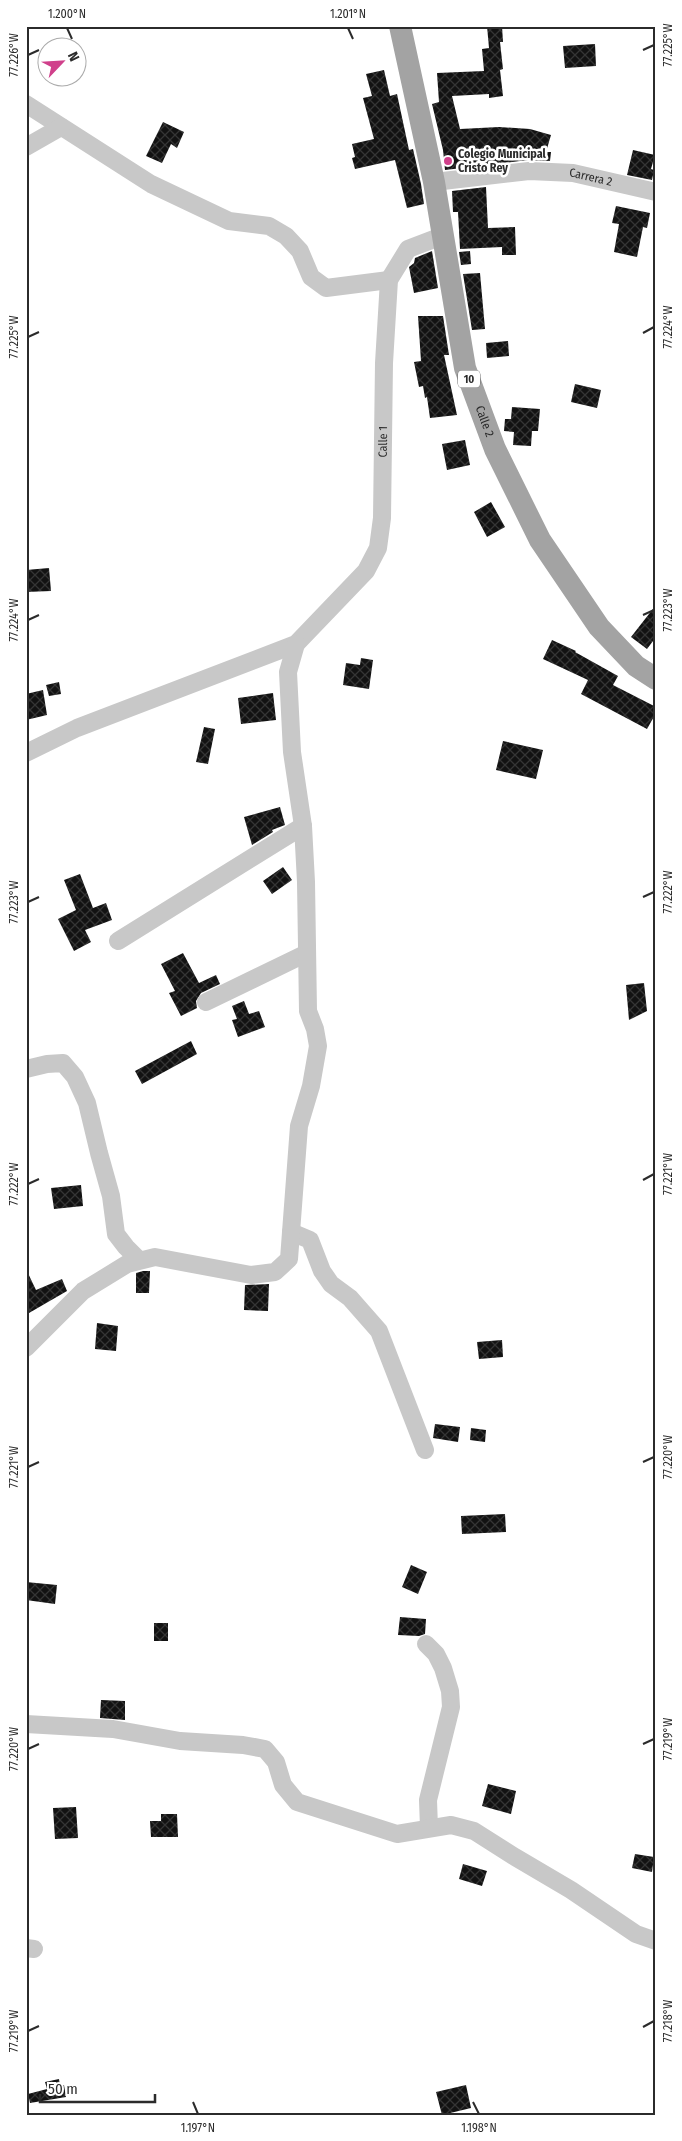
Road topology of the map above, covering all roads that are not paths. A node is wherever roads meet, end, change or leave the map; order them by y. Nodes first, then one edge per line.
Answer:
1 (400, 26) edge
2 (26, 104) edge
3 (60, 127) junction
4 (26, 147) edge
5 (434, 182) junction
6 (656, 192) edge
7 (442, 236) junction
8 (389, 280) junction
9 (296, 644) junction
10 (656, 680) edge
11 (26, 753) edge
12 (303, 826) junction
13 (118, 941) dead end
14 (307, 953) junction
15 (206, 1002) dead end
16 (26, 1069) edge
17 (291, 1232) junction
18 (140, 1260) junction
19 (26, 1348) edge
20 (425, 1450) dead end
21 (426, 1644) dead end
22 (26, 1724) edge
23 (429, 1828) junction
24 (656, 1941) edge

1 - 5 main road, Calle 2 / 10
2 - 3 street
3 - 4 street
3 - 8 street
5 - 6 street, Carrera 2
5 - 7 main road, Calle 2 / 10
7 - 8 street, Calle 1
7 - 10 main road, Calle 2 / 10
8 - 9 street, Calle 1
9 - 11 street
9 - 12 street
12 - 13 street
12 - 14 street
14 - 15 street
14 - 17 street
16 - 18 street
17 - 18 street
17 - 20 street
18 - 19 street
21 - 23 street
22 - 23 street
23 - 24 street

